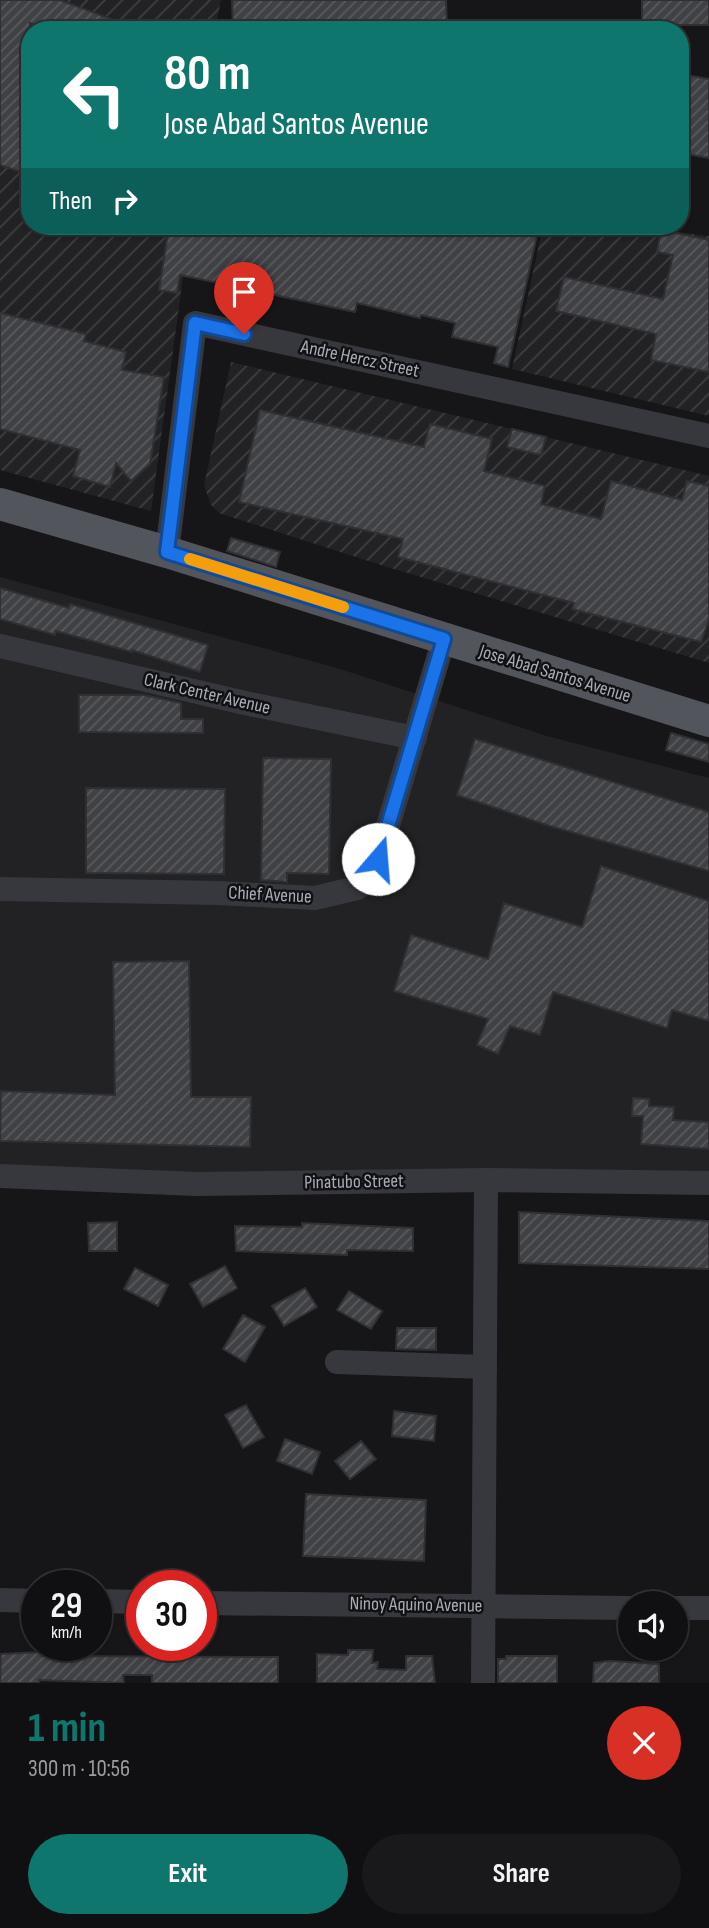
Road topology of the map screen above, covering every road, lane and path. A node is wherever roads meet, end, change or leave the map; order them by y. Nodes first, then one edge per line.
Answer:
1 (709, 436) edge
2 (0, 504) edge
3 (167, 552) junction
4 (444, 639) junction
5 (0, 646) edge
6 (709, 721) edge
7 (415, 738) junction
8 (0, 889) edge
9 (0, 1176) edge
10 (486, 1180) junction
11 (709, 1183) edge
12 (337, 1362) dead end
13 (485, 1367) junction
14 (0, 1600) edge
15 (21, 1601) edge
16 (217, 1603) edge
17 (484, 1606) junction
18 (618, 1608) edge
19 (688, 1608) edge
20 (709, 1608) edge
21 (483, 1683) edge

1 - 3 street, Andre Hercz Street
2 - 3 main road, Jose Abad Santos Avenue
3 - 4 main road, Jose Abad Santos Avenue
4 - 6 main road, Jose Abad Santos Avenue
4 - 7 street, Chief Avenue
5 - 7 street, Clark Center Avenue
7 - 8 street, Chief Avenue
9 - 10 street, Pinatubo Street
10 - 11 street, Pinatubo Street
10 - 13 street
12 - 13 street
13 - 17 street
14 - 15 street
16 - 17 street, Ninoy Aquino Avenue
17 - 18 street, Ninoy Aquino Avenue
17 - 21 street
19 - 20 street

